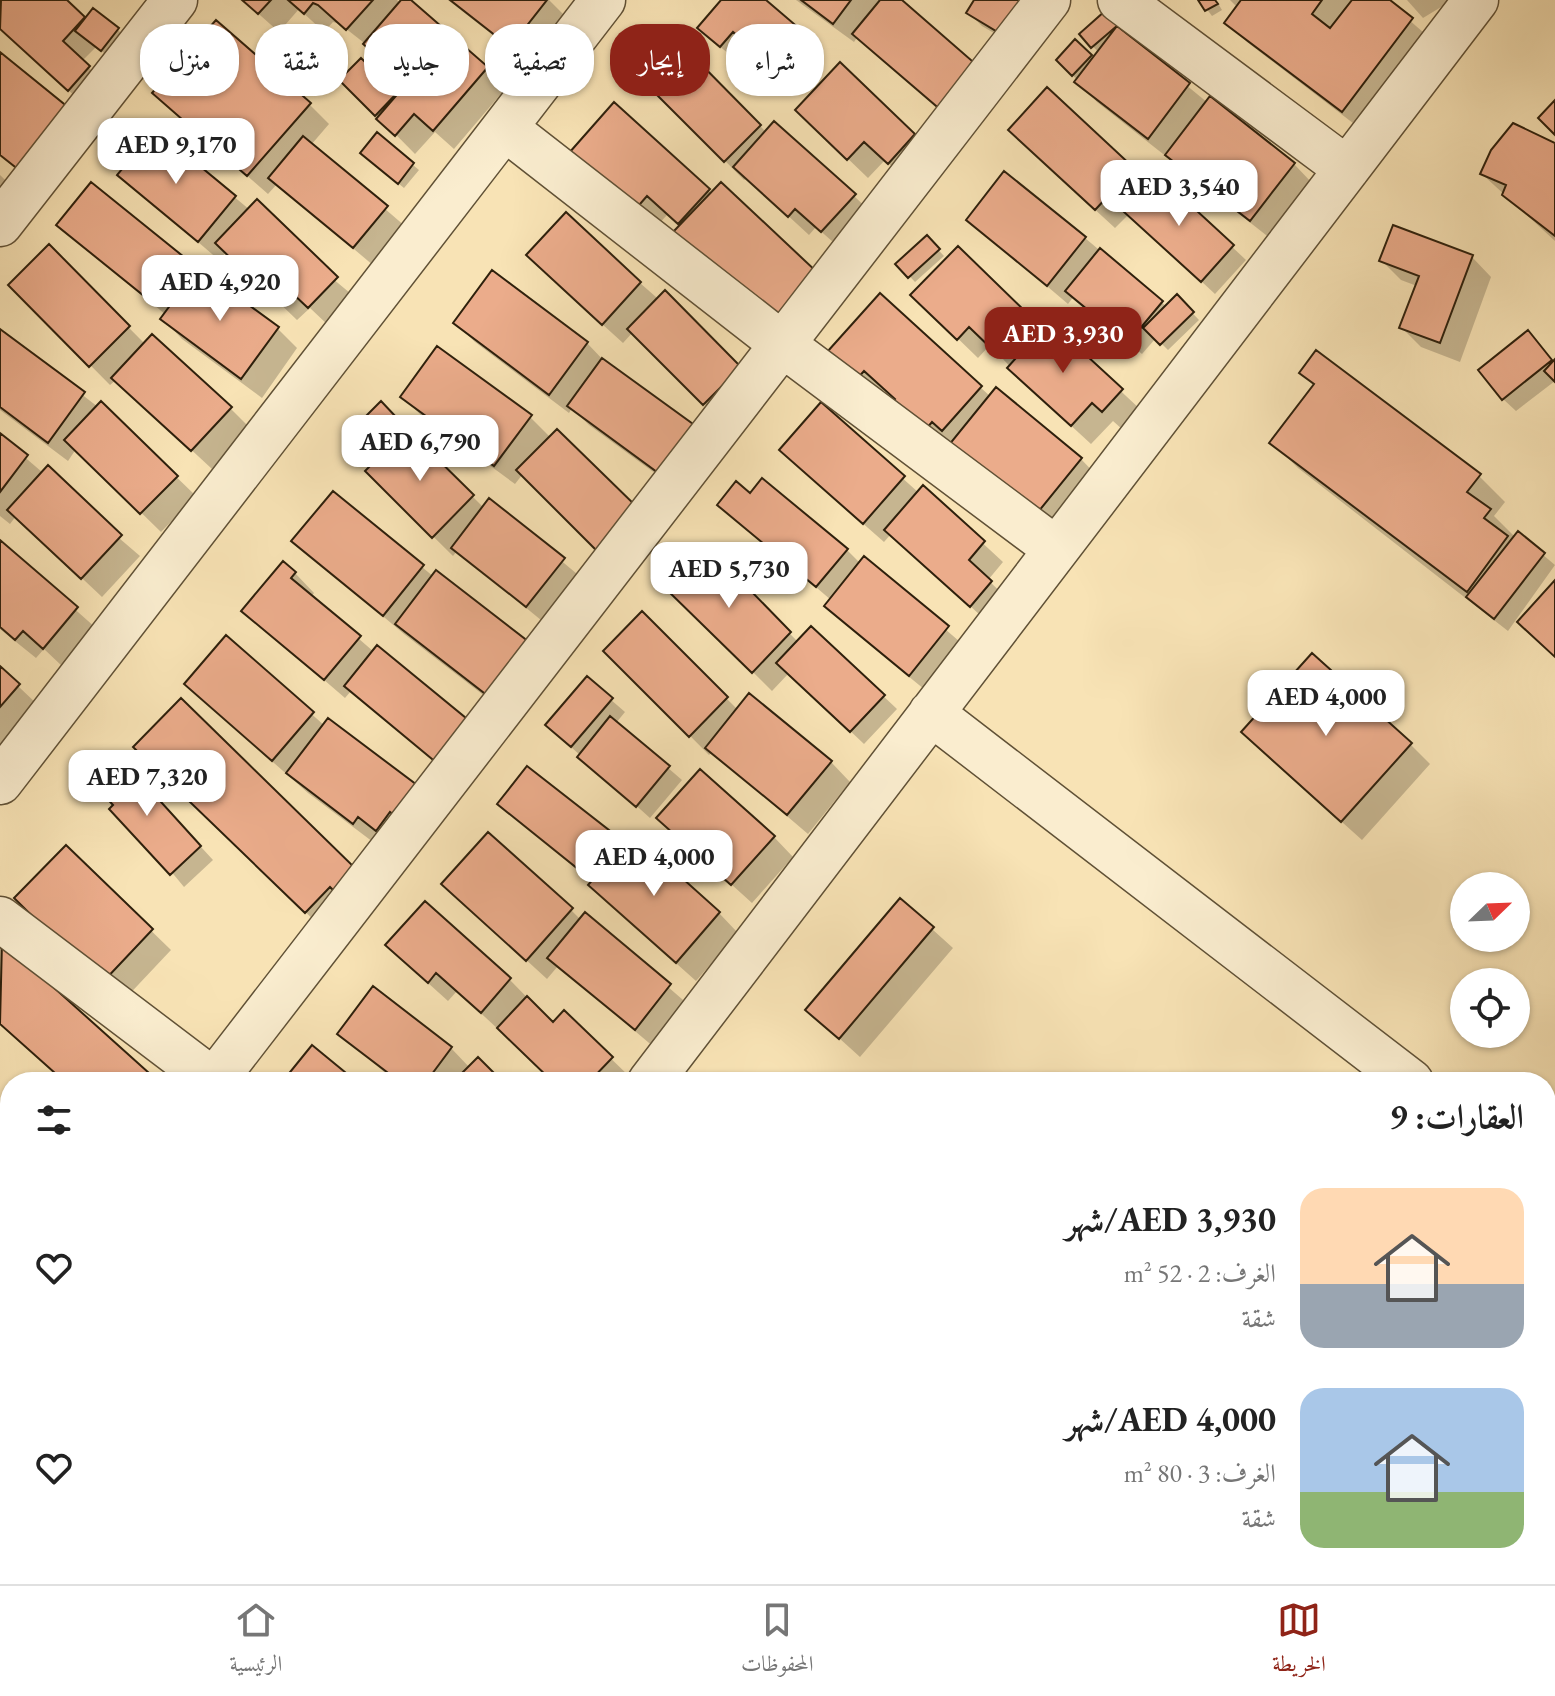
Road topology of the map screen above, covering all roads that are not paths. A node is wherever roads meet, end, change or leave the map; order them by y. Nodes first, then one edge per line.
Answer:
1 (603, 0) edge
2 (1048, 0) edge
3 (1120, 0) edge
4 (1476, 0) edge
5 (155, 7) edge
6 (505, 128) junction
7 (1347, 169) junction
8 (0, 224) edge
9 (782, 344) junction
10 (1056, 549) junction
11 (931, 713) junction
12 (0, 782) edge
13 (0, 919) edge
14 (201, 1072) edge
15 (222, 1072) edge
16 (658, 1072) edge
17 (1398, 1072) edge

1 - 6 street
2 - 9 street
3 - 7 street
4 - 7 street
5 - 8 street
6 - 9 street
6 - 12 street
7 - 10 street
9 - 10 street
9 - 15 street
10 - 11 street
11 - 16 street
11 - 17 street
13 - 14 street

